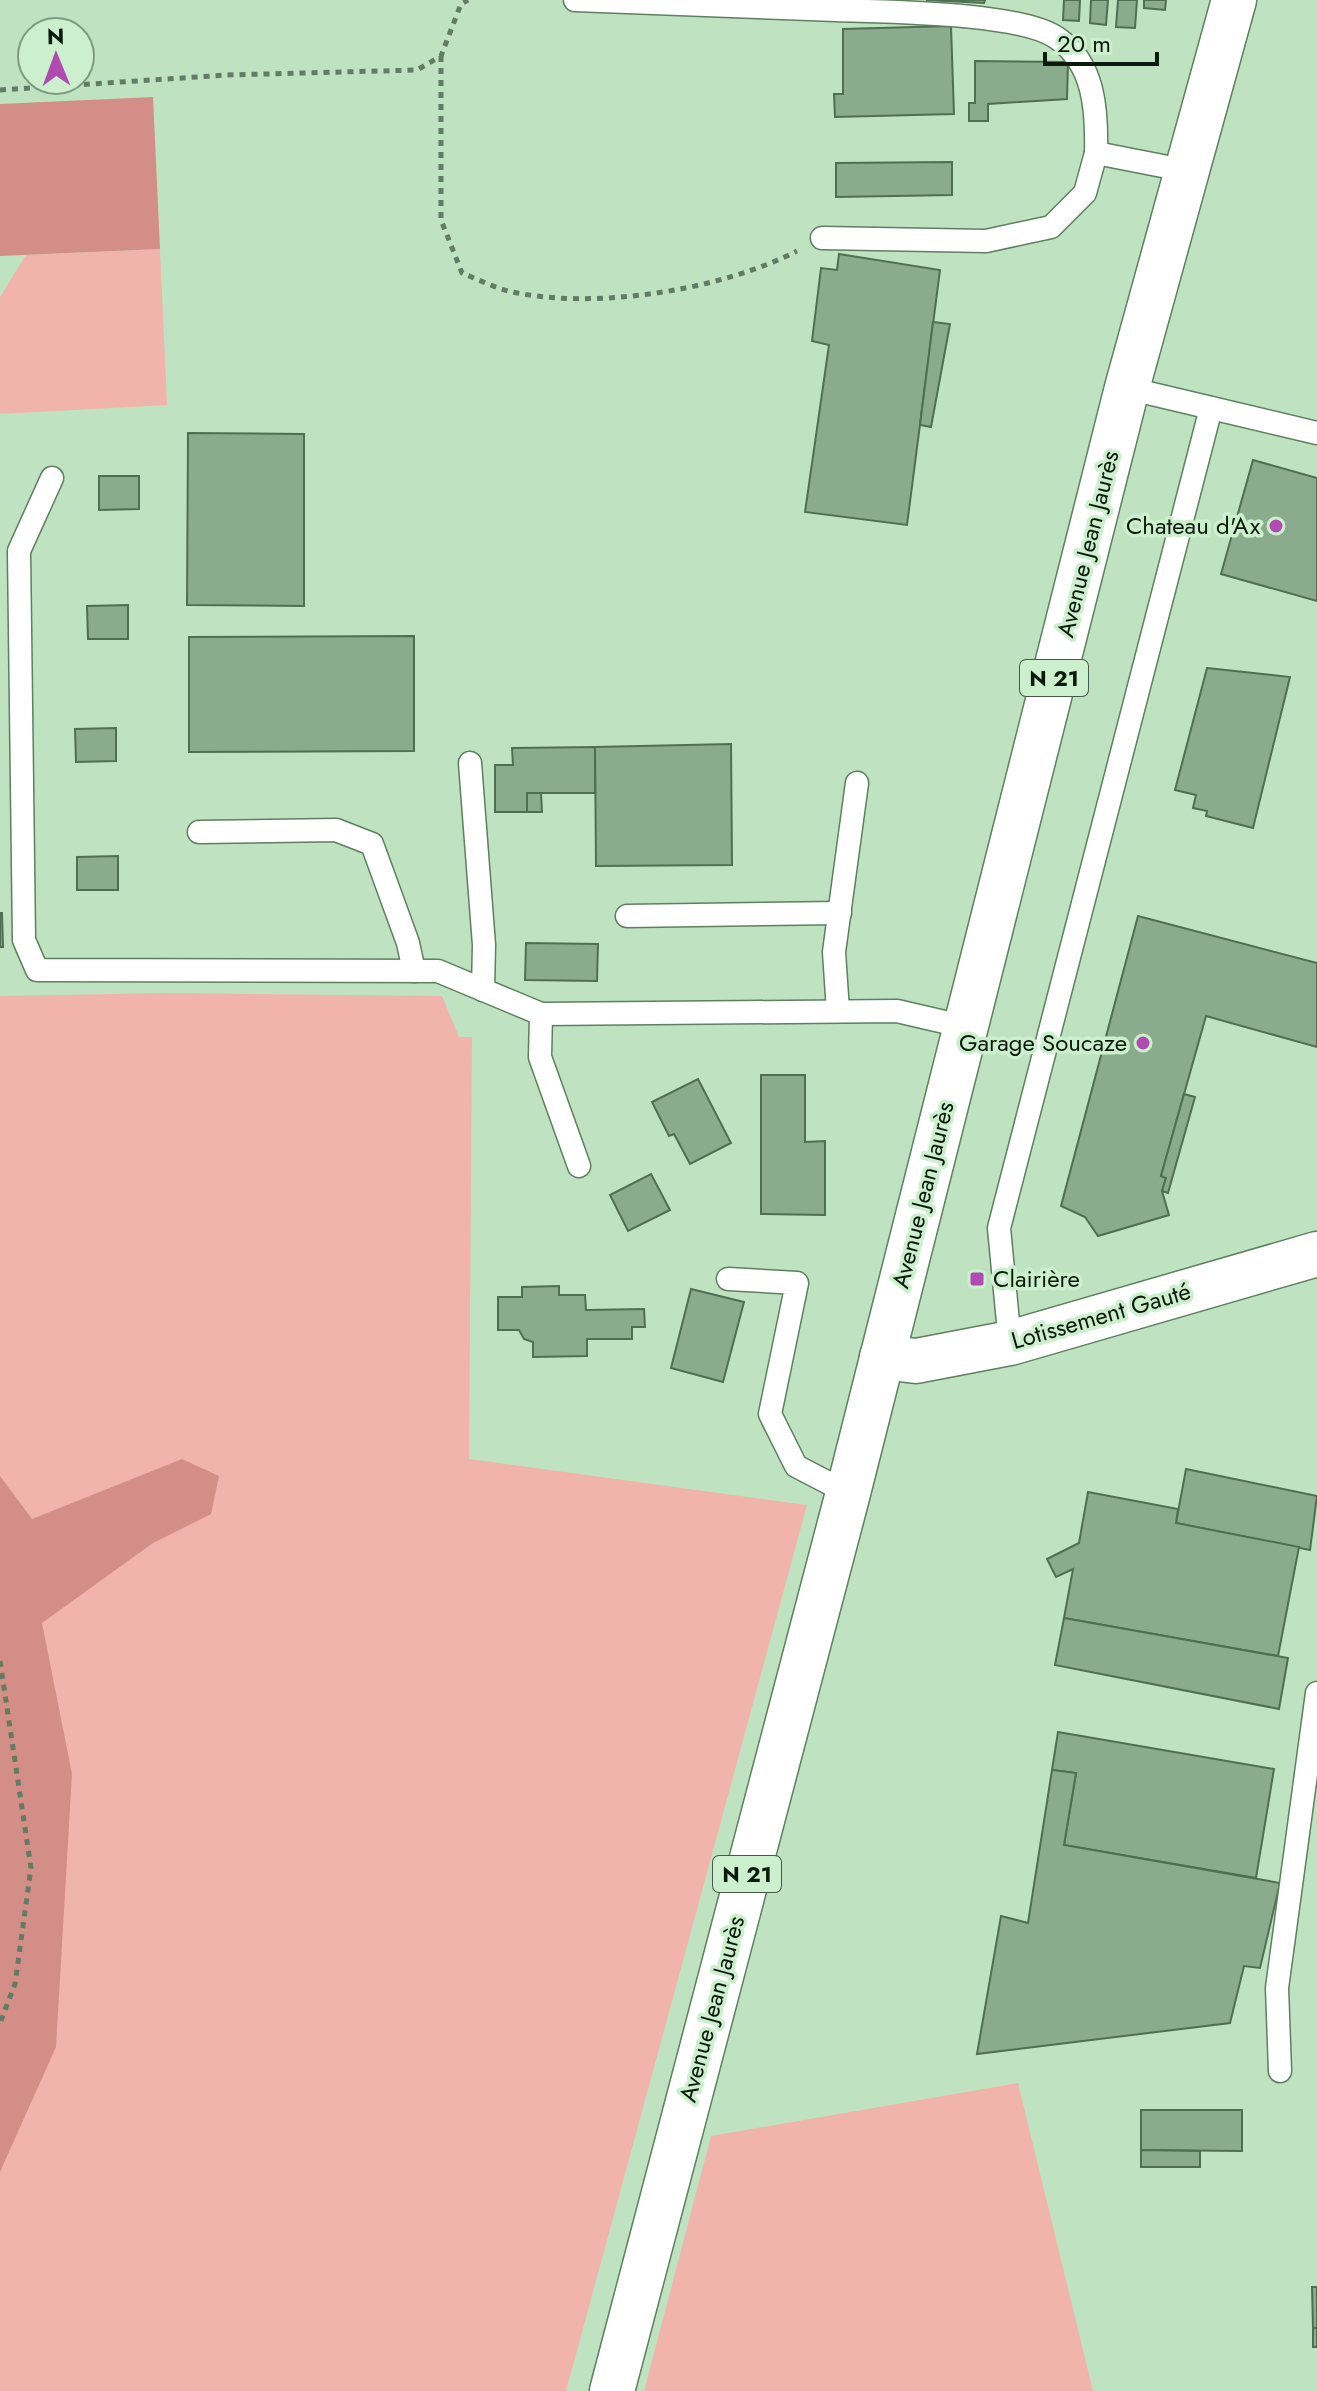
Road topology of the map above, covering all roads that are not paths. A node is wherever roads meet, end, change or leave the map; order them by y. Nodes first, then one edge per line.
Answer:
1 (575, 0) edge
2 (1234, 0) edge
3 (1096, 153) junction
4 (1188, 171) junction
5 (822, 238) road end
6 (1127, 388) junction
7 (1211, 408) junction
8 (1317, 433) edge
9 (52, 478) dead end
10 (470, 763) dead end
11 (857, 783) dead end
12 (199, 832) dead end
13 (840, 913) junction
14 (627, 916) dead end
15 (414, 971) junction
16 (483, 990) junction
17 (838, 1011) junction
18 (541, 1014) junction
19 (966, 1027) junction
20 (579, 1166) dead end
21 (1317, 1254) edge
22 (728, 1279) dead end
23 (1010, 1343) junction
24 (882, 1357) junction
25 (848, 1493) junction
26 (1317, 1693) edge
27 (1280, 2071) dead end
28 (612, 2391) edge

1 - 3 lane
2 - 4 main road, Avenue Jean Jaurès / N 21
3 - 4 lane
3 - 5 lane
4 - 6 main road, Avenue Jean Jaurès / N 21
6 - 7 lane
6 - 19 main road, Avenue Jean Jaurès / N 21
7 - 8 lane
7 - 23 lane
9 - 15 lane
10 - 16 lane
11 - 13 lane
12 - 15 lane
13 - 14 lane
13 - 17 lane
15 - 16 lane
16 - 18 lane
17 - 18 lane
17 - 19 lane
18 - 20 lane
19 - 24 main road, Avenue Jean Jaurès / N 21
21 - 23 main road, Lotissement Gauté
22 - 25 lane
23 - 24 main road, Lotissement Gauté
24 - 25 main road, Avenue Jean Jaurès / N 21
25 - 28 main road, Avenue Jean Jaurès / N 21
26 - 27 lane

